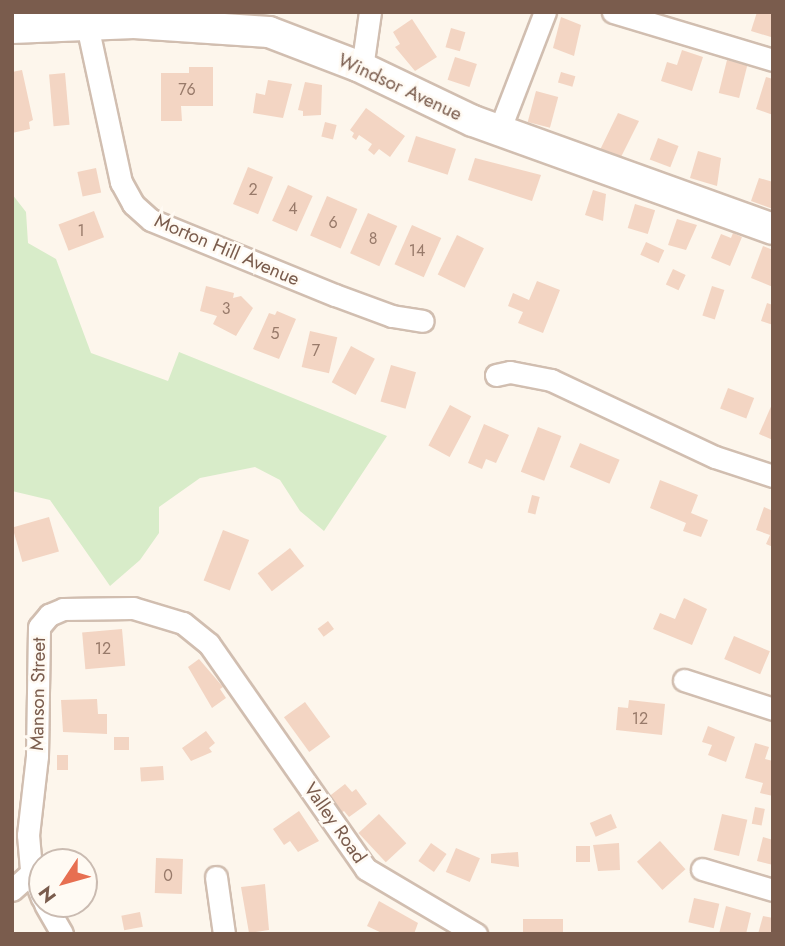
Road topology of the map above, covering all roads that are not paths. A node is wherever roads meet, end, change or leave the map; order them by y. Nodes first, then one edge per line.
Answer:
1 (370, 12) edge
2 (545, 12) edge
3 (613, 12) edge
4 (134, 18) edge
5 (87, 25) junction
6 (12, 28) edge
7 (773, 60) edge
8 (362, 68) junction
9 (499, 131) junction
10 (773, 229) edge
11 (423, 321) dead end
12 (496, 375) dead end
13 (773, 476) edge
14 (231, 673) joint
15 (684, 680) dead end
16 (773, 709) edge
17 (30, 848) edge
18 (702, 869) dead end
19 (28, 876) edge
20 (216, 877) dead end
21 (12, 890) edge
22 (773, 890) edge
23 (224, 934) edge
24 (476, 934) edge

1 - 8 street
2 - 9 street
3 - 7 street
4 - 5 street, Windsor Avenue
4 - 8 street, Windsor Avenue
5 - 6 street, Windsor Avenue
5 - 11 street, Morton Hill Avenue
8 - 9 street, Windsor Avenue
9 - 10 street, Windsor Avenue
12 - 13 street
14 - 17 street, Manson Street
14 - 24 street, Valley Road
15 - 16 street
18 - 22 street
19 - 21 street
20 - 23 street

